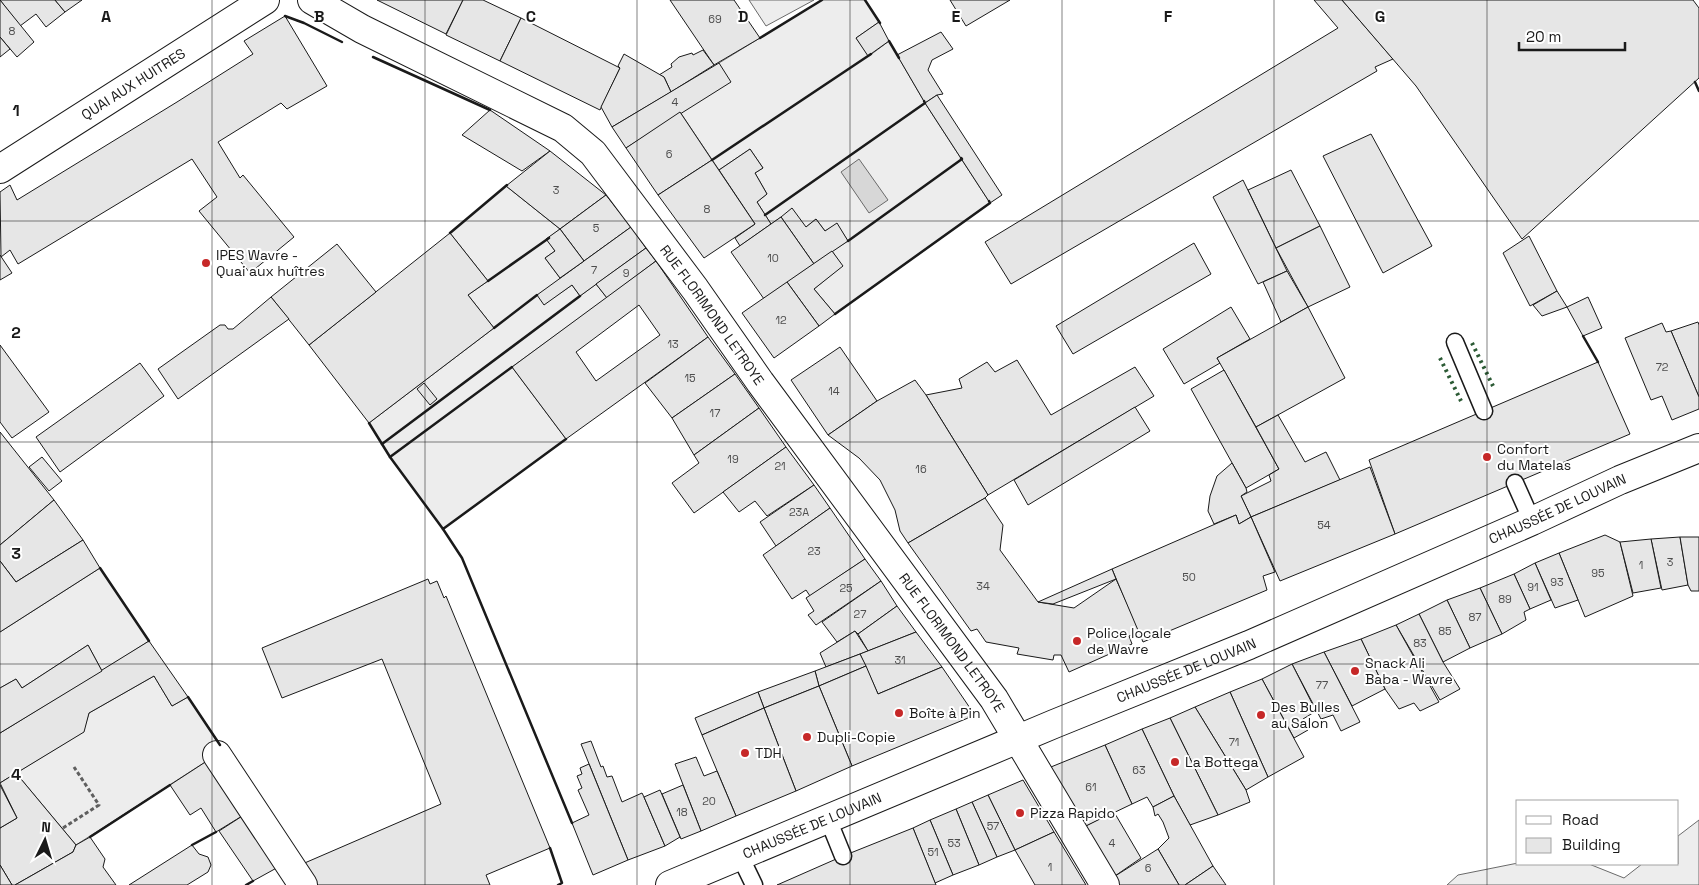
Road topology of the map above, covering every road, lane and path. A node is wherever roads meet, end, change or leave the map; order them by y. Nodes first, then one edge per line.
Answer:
1 (264, 0) edge
2 (312, 0) edge
3 (0, 169) edge
4 (1455, 342) dead end
5 (1484, 410) dead end
6 (1699, 448) edge
7 (1514, 483) dead end
8 (1532, 522) junction
9 (1018, 740) junction
10 (218, 754) dead end
11 (74, 767) dead end
12 (828, 819) junction
13 (63, 828) dead end
14 (740, 856) junction
15 (843, 856) dead end
16 (303, 885) edge
17 (670, 885) edge
18 (754, 885) edge
19 (1105, 885) edge

1 - 3 street, QUAI AUX HUITRES
2 - 9 street, RUE FLORIMOND LETROYE
4 - 5 lane
6 - 8 street, CHAUSSÉE DE LOUVAIN
7 - 8 lane
8 - 9 street, CHAUSSÉE DE LOUVAIN
9 - 12 street, CHAUSSÉE DE LOUVAIN
9 - 19 street, RUE FLORIMOND LETROYE
10 - 16 street
11 - 13 path
12 - 14 street, CHAUSSÉE DE LOUVAIN
12 - 15 lane
14 - 17 street, CHAUSSÉE DE LOUVAIN
14 - 18 lane

